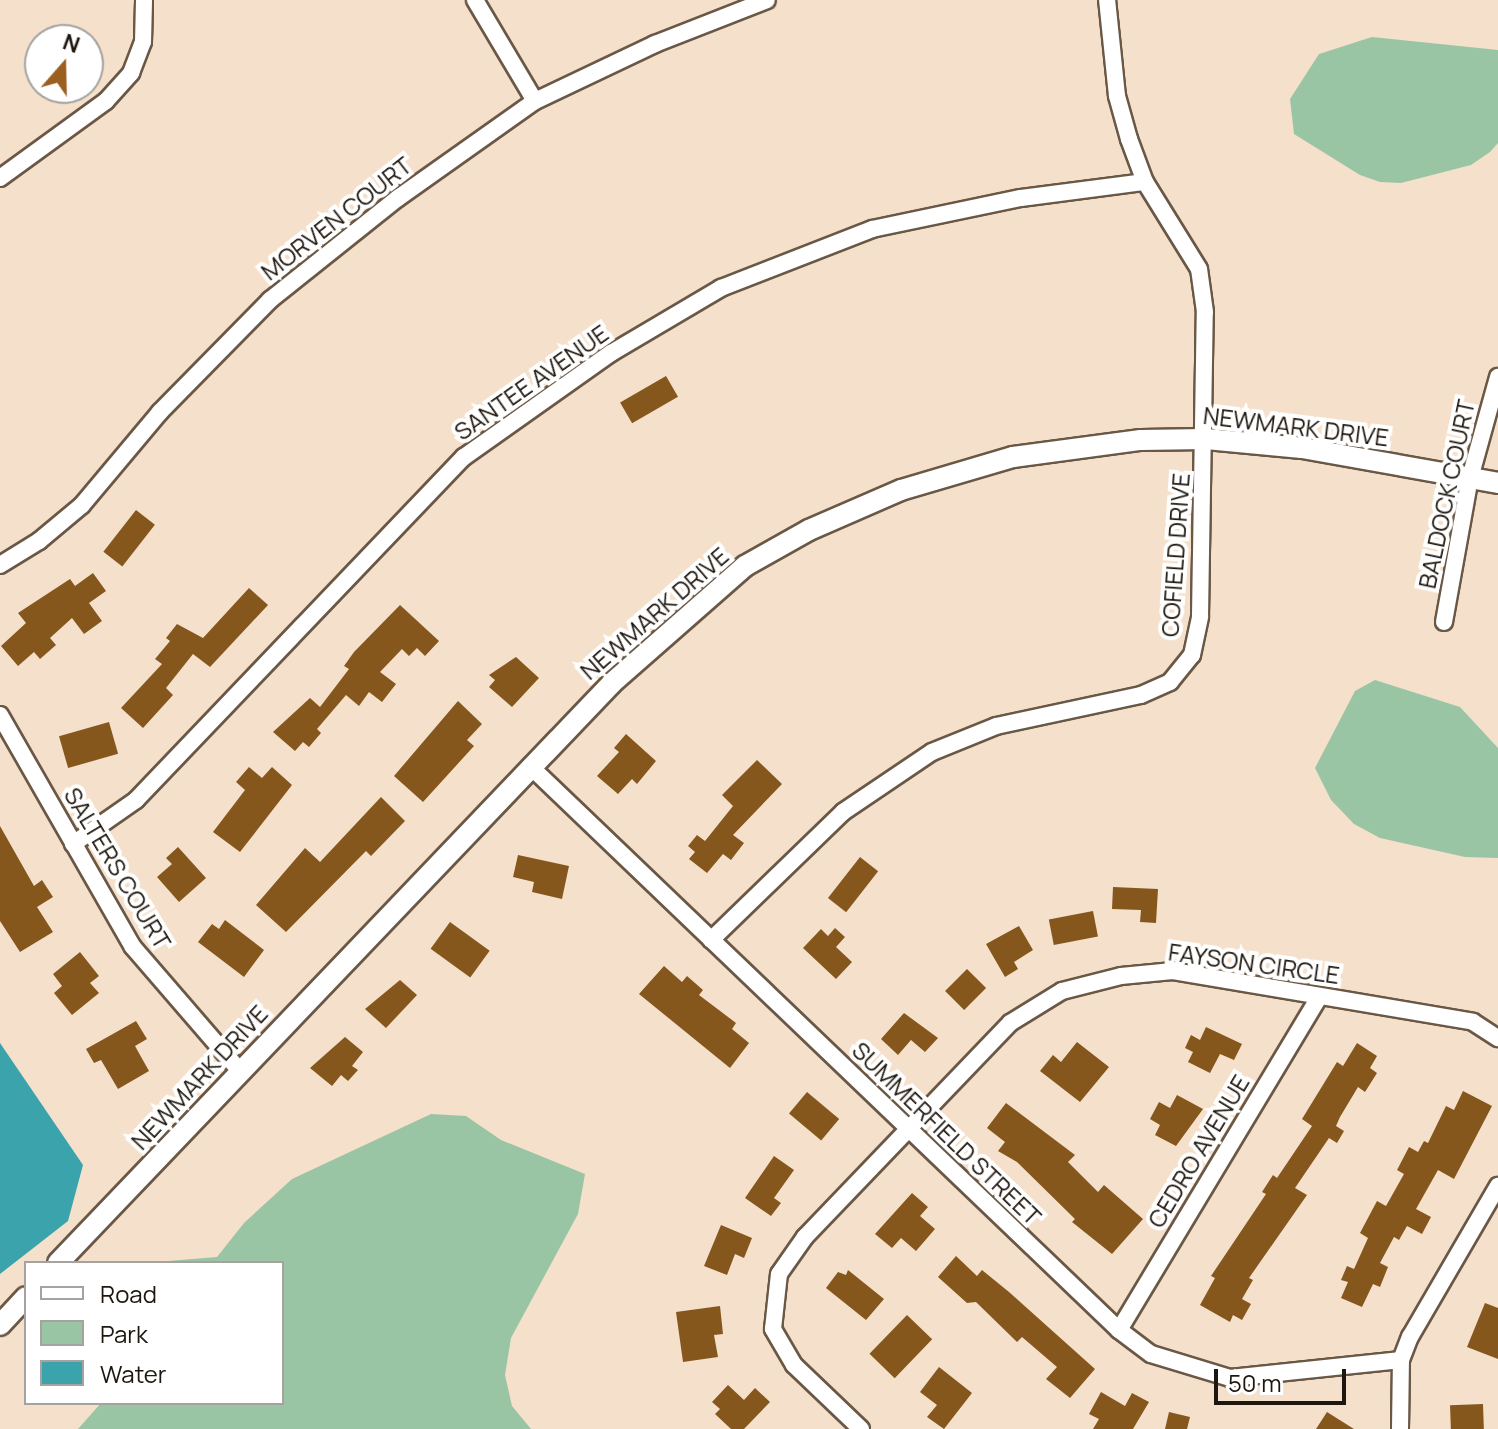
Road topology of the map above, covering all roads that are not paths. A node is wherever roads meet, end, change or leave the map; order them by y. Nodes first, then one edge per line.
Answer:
1 (144, 0) edge
2 (475, 0) edge
3 (1107, 0) edge
4 (763, 1) edge
5 (535, 101) junction
6 (0, 178) edge
7 (1145, 182) junction
8 (1498, 377) edge
9 (1206, 439) junction
10 (1470, 478) junction
11 (1498, 483) edge
12 (0, 565) edge
13 (1444, 622) dead end
14 (0, 715) edge
15 (530, 766) junction
16 (73, 844) junction
17 (711, 940) junction
18 (1319, 997) junction
19 (1498, 1038) edge
20 (240, 1071) junction
21 (908, 1130) junction
22 (1498, 1186) edge
23 (60, 1261) edge
24 (24, 1299) edge
25 (0, 1325) edge
26 (1119, 1330) junction
27 (1401, 1360) junction
28 (861, 1429) edge
29 (1400, 1429) edge

1 - 6 street
2 - 5 street
3 - 7 street, COFIELD DRIVE
4 - 5 street, MORVEN COURT
5 - 12 street, MORVEN COURT
7 - 9 street, COFIELD DRIVE
7 - 16 street, SANTEE AVENUE
8 - 10 street, BALDOCK COURT
9 - 10 street, NEWMARK DRIVE
9 - 15 street, NEWMARK DRIVE
9 - 17 street, COFIELD DRIVE
10 - 11 street, NEWMARK DRIVE
10 - 13 street, BALDOCK COURT
14 - 16 street, SALTERS COURT
15 - 17 street, SUMMERFIELD STREET
15 - 20 street, NEWMARK DRIVE
16 - 20 street, SALTERS COURT
17 - 21 street, SUMMERFIELD STREET
18 - 19 street, FAYSON CIRCLE
18 - 21 street, FAYSON CIRCLE
18 - 26 street, CEDRO AVENUE
20 - 23 street, NEWMARK DRIVE
21 - 26 street, SUMMERFIELD STREET
21 - 28 street, FAYSON CIRCLE
22 - 27 street
24 - 25 street
26 - 27 street, SUMMERFIELD STREET
27 - 29 street

